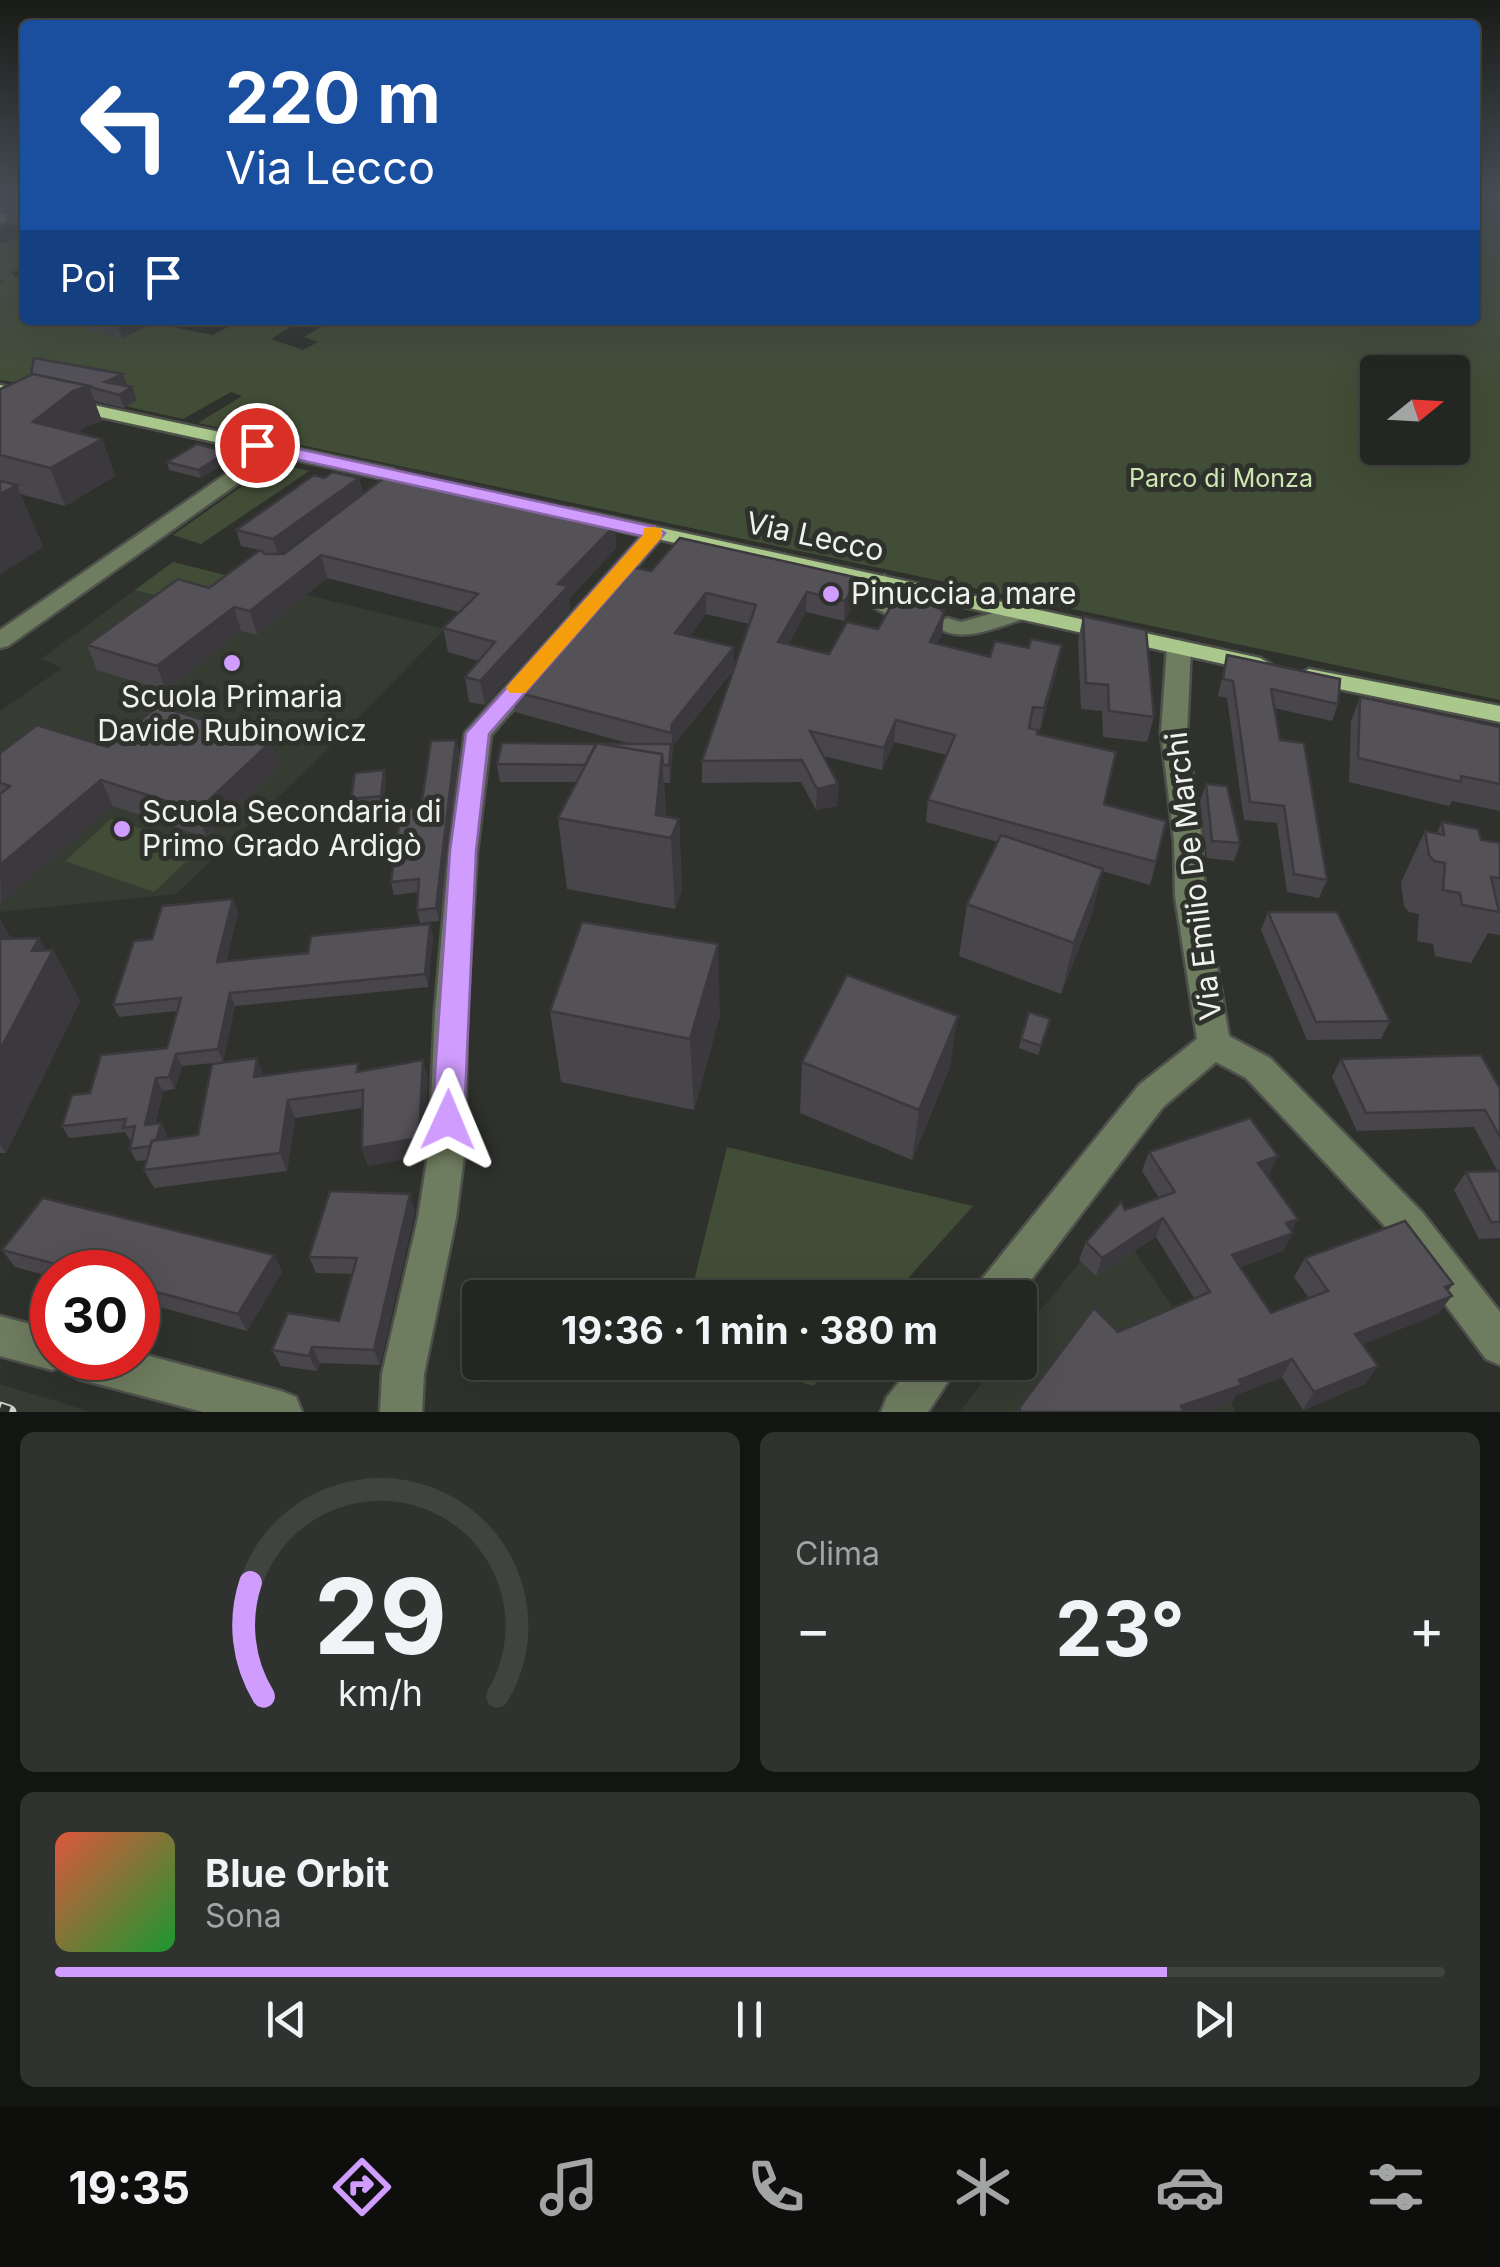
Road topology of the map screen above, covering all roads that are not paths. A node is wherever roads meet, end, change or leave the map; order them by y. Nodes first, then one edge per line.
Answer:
1 (0, 390) edge
2 (257, 445) junction
3 (281, 450) junction
4 (436, 485) edge
5 (212, 493) junction
6 (506, 500) edge
7 (655, 533) junction
8 (884, 582) junction
9 (898, 611) edge
10 (1019, 613) junction
11 (946, 625) edge
12 (0, 641) edge
13 (1179, 647) junction
14 (1500, 714) edge
15 (1214, 1044) junction
16 (1006, 1280) edge
17 (1497, 1333) edge
18 (0, 1336) edge
19 (30, 1344) edge
20 (160, 1380) edge
21 (926, 1380) edge
22 (281, 1412) edge
23 (401, 1412) edge
24 (902, 1412) edge

1 - 2 main road
2 - 3 main road
2 - 5 street
3 - 4 main road
3 - 5 street
5 - 12 street
6 - 7 main road, Via Lecco
7 - 8 main road, Via Lecco
7 - 23 street
8 - 9 street
8 - 10 main road, Via Lecco
10 - 11 street
10 - 13 main road, Via Lecco
13 - 14 main road, Via Lecco
13 - 15 street, Via Emilio De Marchi
15 - 16 street, Via Emilio De Marchi
15 - 17 street, Via Emilio De Marchi
18 - 19 street
20 - 22 street
21 - 24 street

